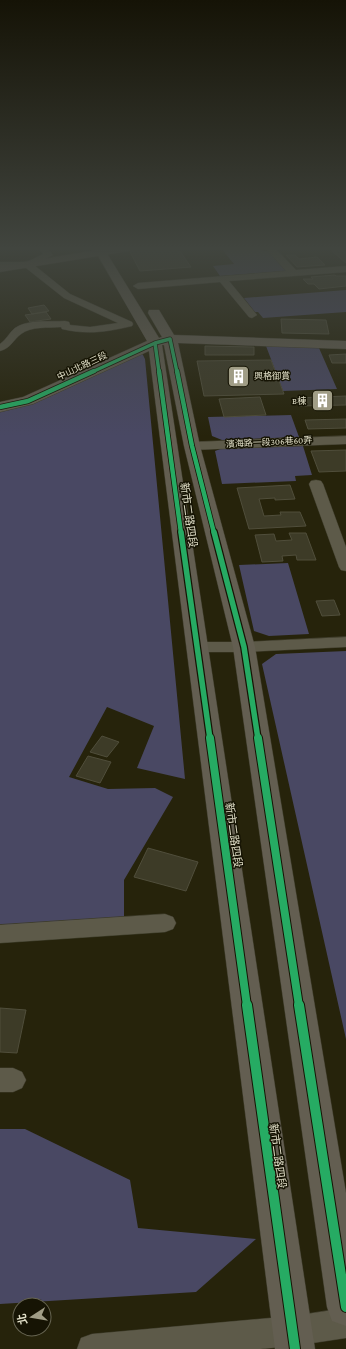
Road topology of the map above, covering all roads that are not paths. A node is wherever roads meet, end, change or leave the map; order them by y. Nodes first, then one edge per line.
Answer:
1 (98, 310) edge
2 (139, 310) edge
3 (146, 310) edge
4 (248, 310) edge
5 (252, 315) dead end
6 (128, 324) junction
7 (155, 335) junction
8 (346, 345) edge
9 (0, 348) edge
10 (0, 407) edge
11 (346, 440) edge
12 (192, 446) junction
13 (316, 484) dead end
14 (346, 527) edge
15 (332, 528) junction
16 (346, 567) edge
17 (346, 642) edge
18 (244, 647) junction
19 (197, 648) junction
20 (165, 923) dead end
21 (0, 934) edge
22 (346, 1307) edge
23 (346, 1323) edge
24 (294, 1340) edge
25 (92, 1349) edge

1 - 6 street
2 - 7 street, 新市二路四段
3 - 7 street, 新市二路四段
4 - 5 street
6 - 7 street
6 - 9 street
7 - 8 street, 中山北路三段
7 - 10 street, 中山北路三段
7 - 12 street, 新市二路四段
7 - 19 street, 新市二路四段
11 - 12 street, 濱海路一段306巷60弄
12 - 18 street, 新市二路四段
13 - 15 street
14 - 15 street
15 - 16 street
17 - 18 street
18 - 19 street
18 - 22 street, 新市二路四段
19 - 24 street, 新市二路四段
20 - 21 street
23 - 24 street
24 - 25 street

